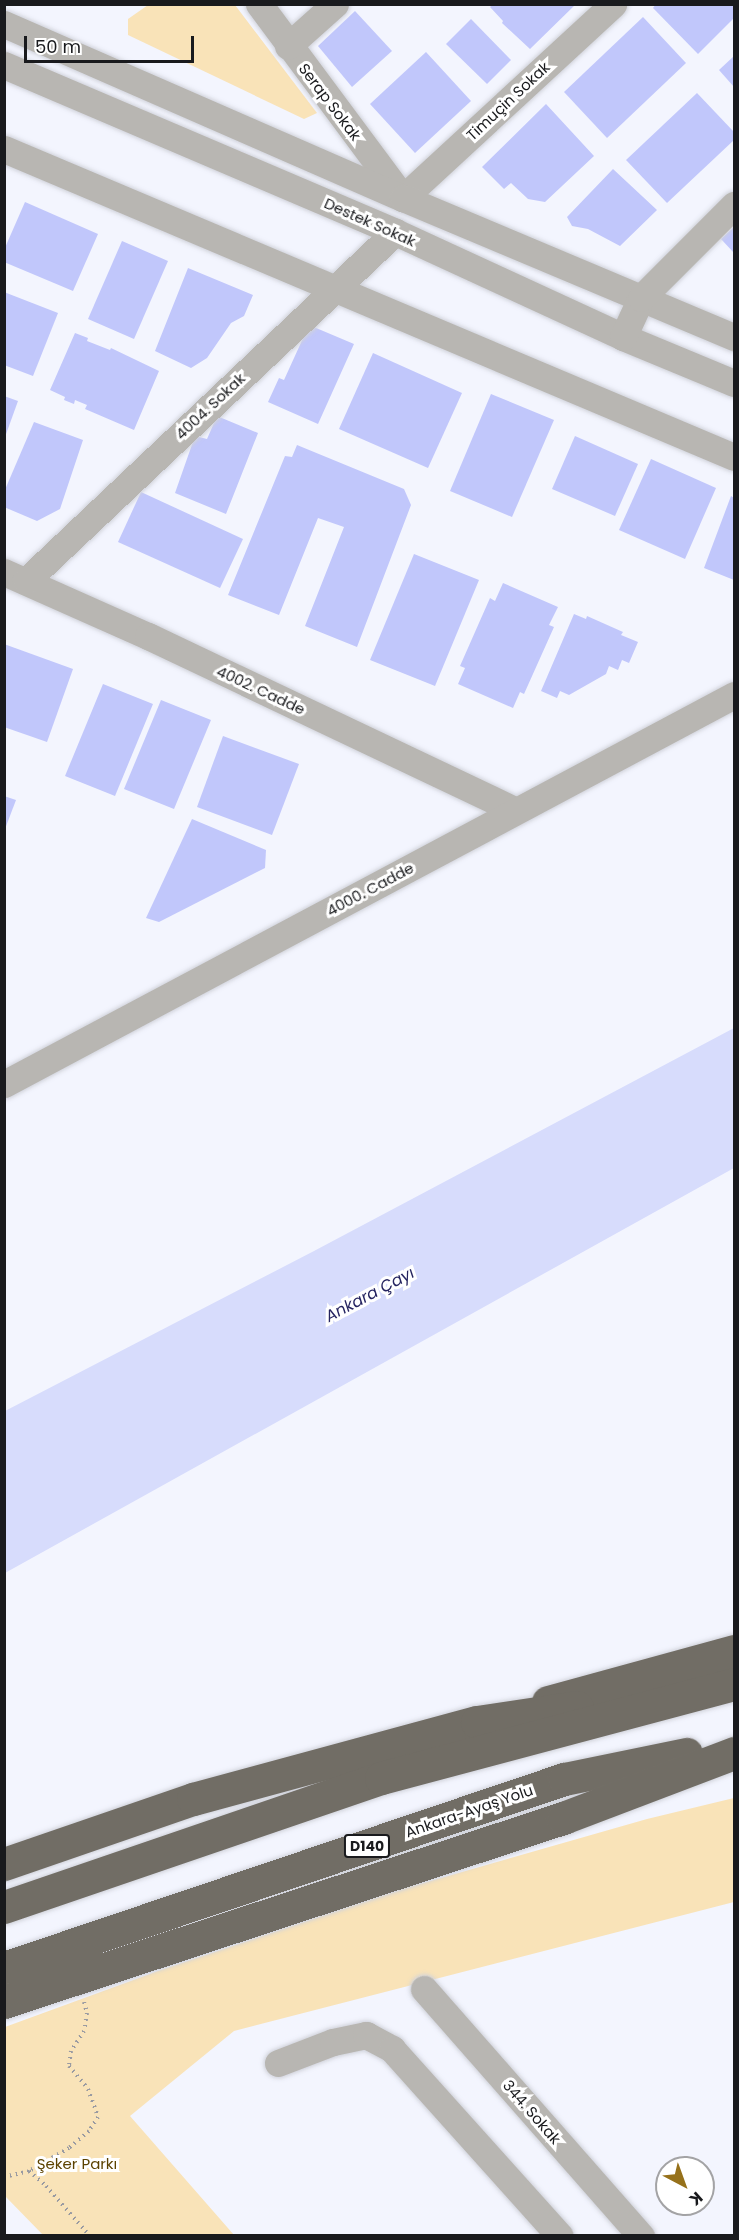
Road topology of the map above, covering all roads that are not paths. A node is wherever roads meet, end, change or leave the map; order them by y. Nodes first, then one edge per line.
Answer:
1 (259, 4) edge
2 (335, 4) edge
3 (613, 4) edge
4 (4, 24) edge
5 (288, 46) junction
6 (4, 65) edge
7 (4, 149) edge
8 (403, 198) junction
9 (735, 205) edge
10 (395, 232) junction
11 (333, 290) junction
12 (641, 298) junction
13 (624, 337) junction
14 (735, 337) edge
15 (735, 383) edge
16 (735, 457) edge
17 (15, 576) edge
18 (735, 695) edge
19 (516, 811) junction
20 (5, 1083) edge
21 (735, 1651) edge
22 (734, 1684) edge
23 (477, 1722) junction
24 (735, 1744) edge
25 (735, 1753) edge
26 (4, 1864) edge
27 (4, 1907) edge
28 (4, 1968) edge
29 (424, 1989) dead end
30 (4, 2002) edge
31 (278, 2063) dead end
32 (560, 2235) edge
33 (640, 2235) edge

1 - 5 street, Serap Sokak
2 - 5 street
3 - 8 street, Timuçin Sokak
4 - 8 street
5 - 8 street, Serap Sokak
6 - 10 street, Destek Sokak
7 - 11 street
8 - 12 street
9 - 12 street
10 - 11 street, 4004. Sokak
10 - 13 street, Destek Sokak
11 - 16 street
11 - 17 street, 4004. Sokak
12 - 13 street
12 - 14 street
13 - 15 street, Destek Sokak
17 - 19 street, 4002. Cadde
18 - 19 street, 4000. Cadde
19 - 20 street, 4000. Cadde
21 - 23 highway
22 - 23 highway
22 - 27 highway
23 - 26 highway
24 - 28 highway, Ankara-Ayaş Yolu / D140
25 - 30 highway
29 - 33 street, 344. Sokak
31 - 32 street

